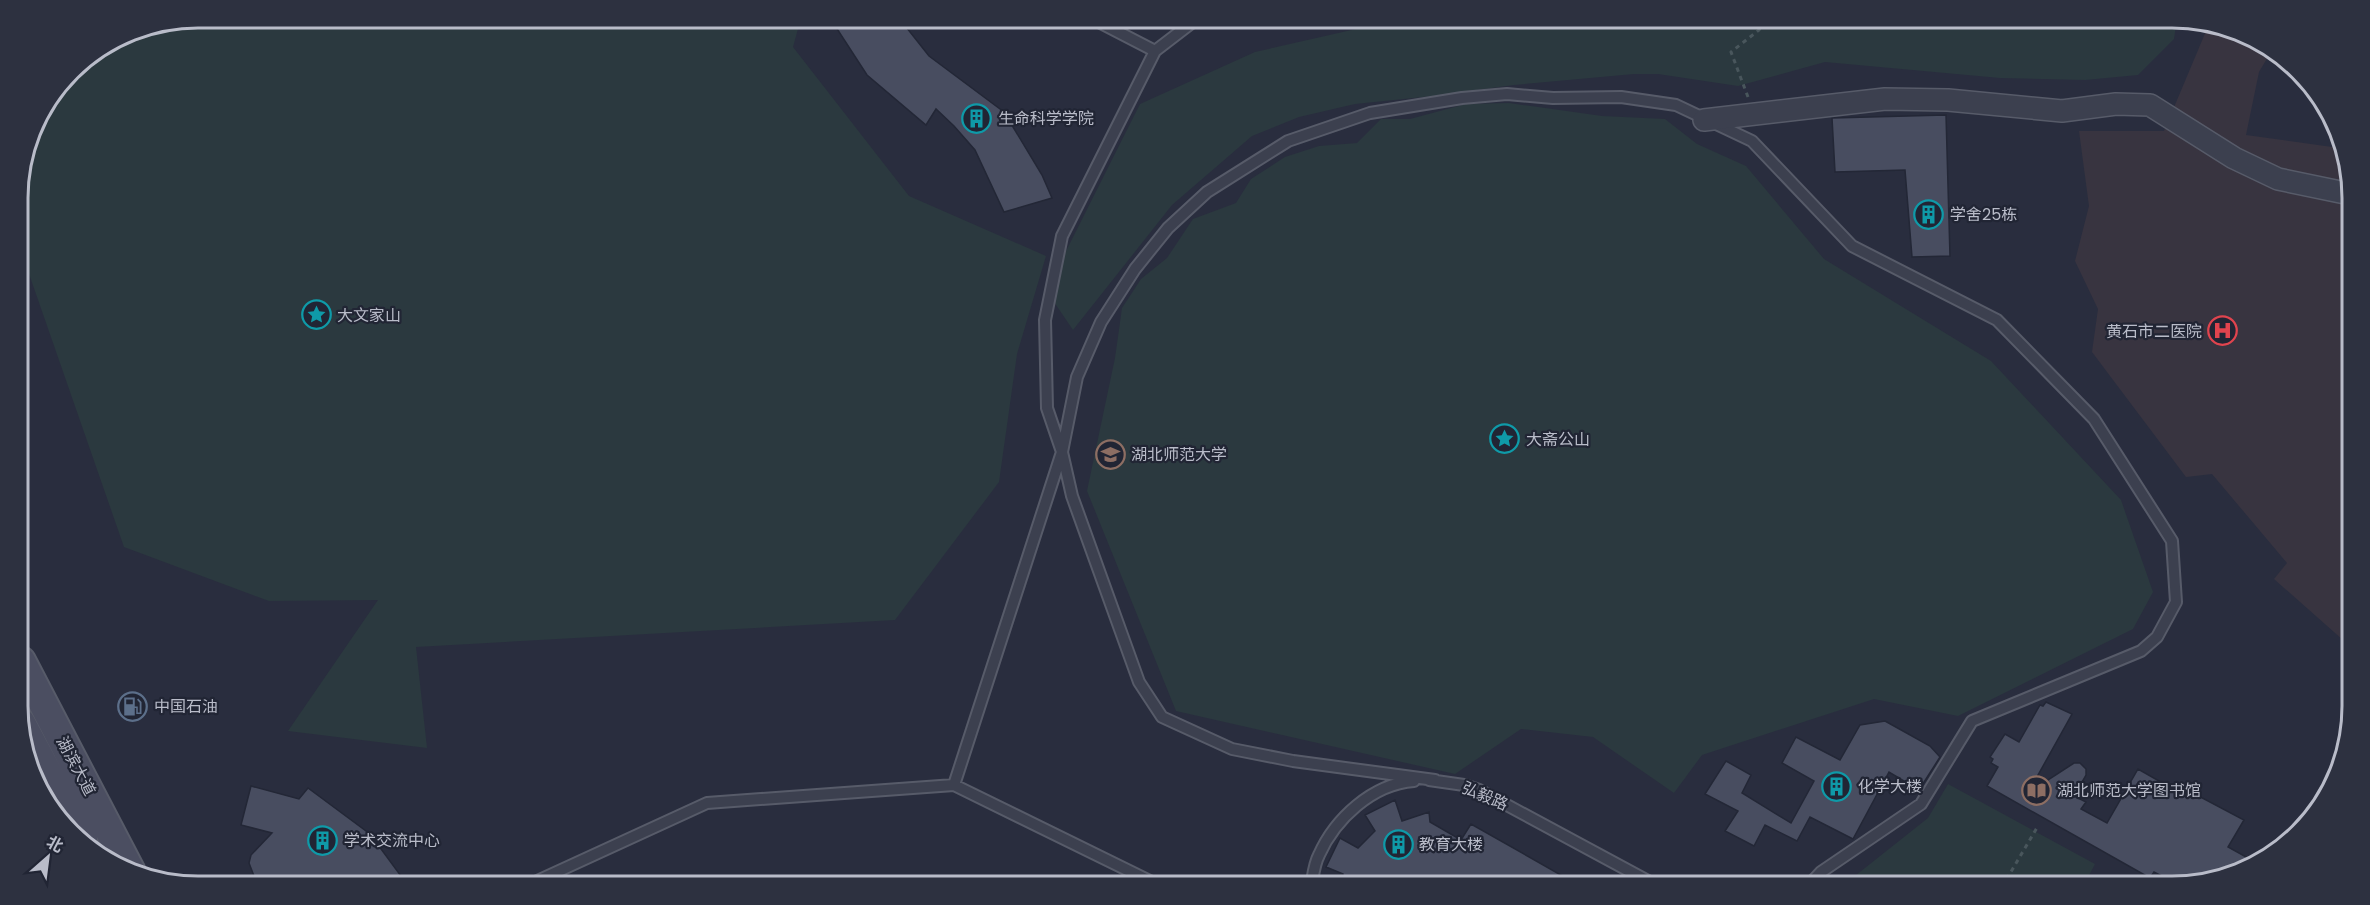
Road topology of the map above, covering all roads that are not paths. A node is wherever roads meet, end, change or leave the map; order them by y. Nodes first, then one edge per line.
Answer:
1 (1184, 28) edge
2 (1111, 29) edge
3 (1155, 51) junction
4 (1704, 120) junction
5 (2341, 192) edge
6 (1062, 452) junction
7 (28, 675) edge
8 (34, 748) edge
9 (1434, 780) junction
10 (954, 785) junction
11 (74, 822) edge
12 (125, 860) edge
13 (548, 876) edge
14 (1139, 876) edge
15 (1313, 876) edge
16 (1639, 876) edge
17 (1817, 876) edge

1 - 3 lane
2 - 3 lane
3 - 6 lane
4 - 5 street
4 - 6 lane
4 - 17 lane
6 - 9 lane
6 - 10 lane
7 - 12 main road, 湖滨大道
8 - 11 main road
9 - 15 lane, 弘毅路
9 - 16 lane, 弘毅路
10 - 13 lane
10 - 14 lane

